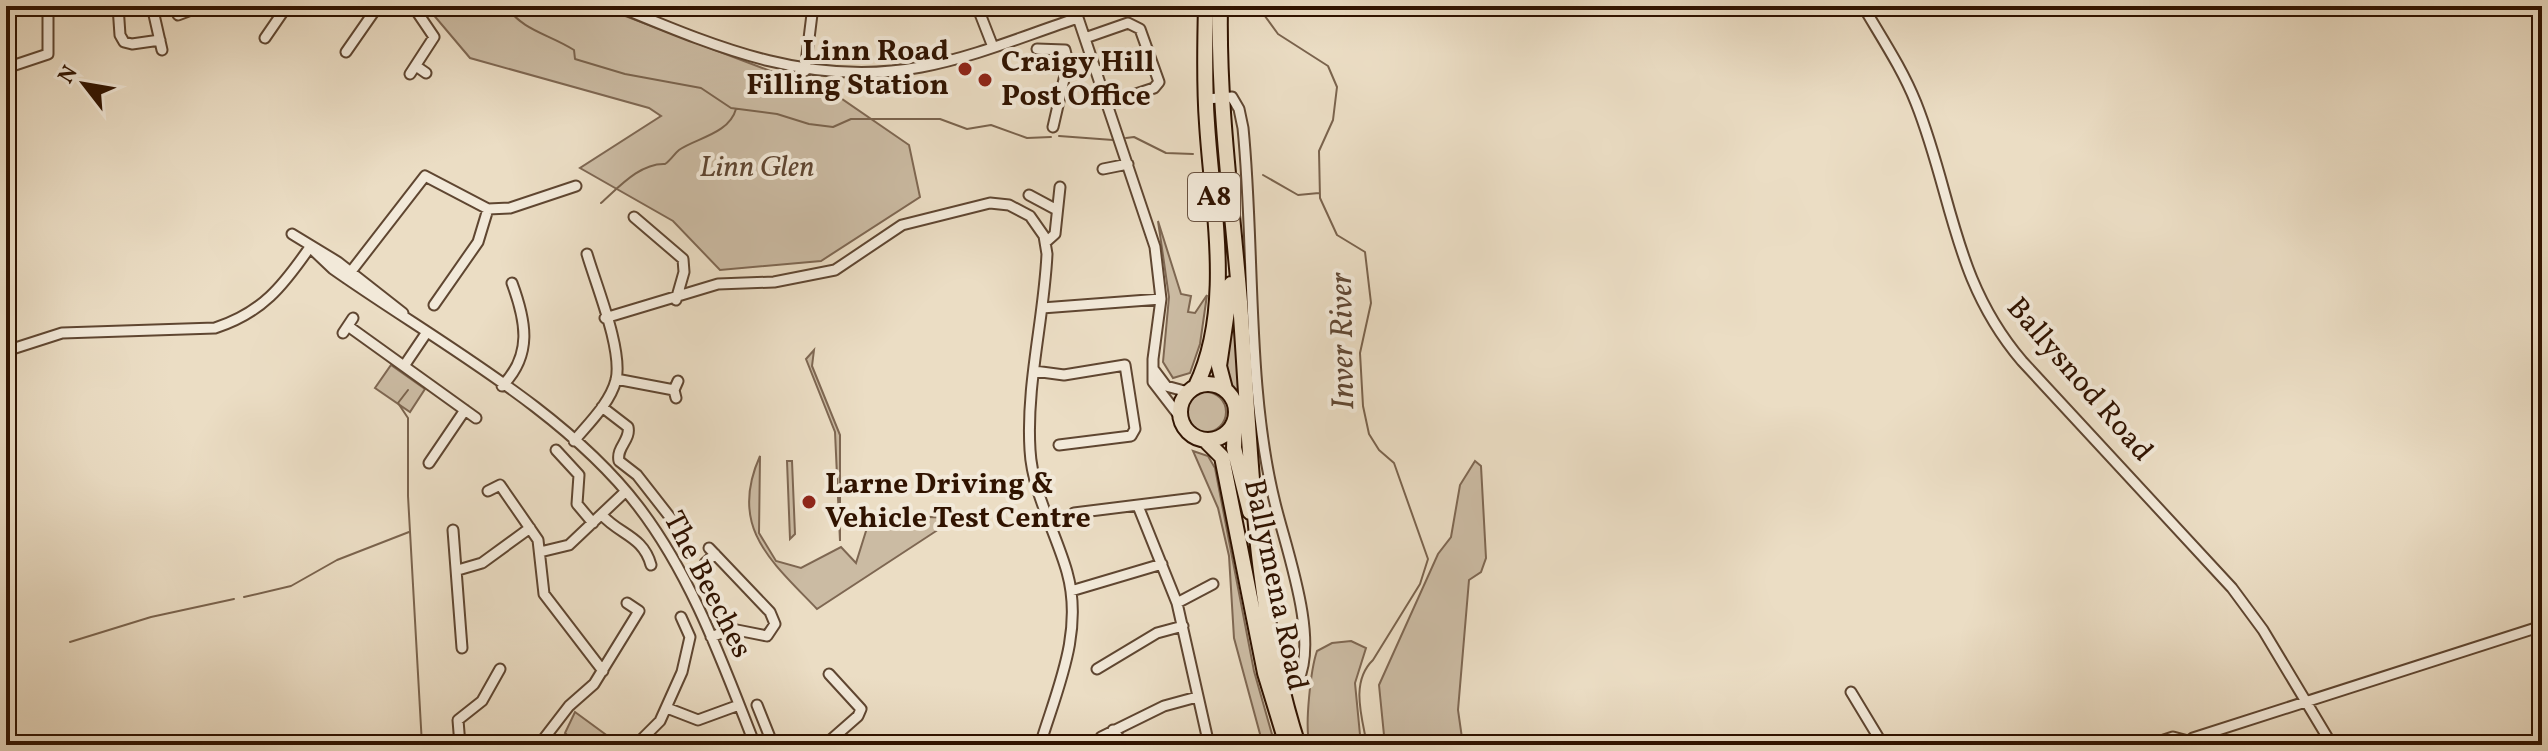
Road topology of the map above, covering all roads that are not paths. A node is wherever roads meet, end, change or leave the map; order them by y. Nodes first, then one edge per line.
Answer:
1 (48, 6) edge
2 (118, 6) edge
3 (152, 6) edge
4 (202, 6) edge
5 (287, 6) edge
6 (378, 6) edge
7 (413, 6) edge
8 (617, 6) edge
9 (813, 6) edge
10 (977, 6) edge
11 (1074, 6) edge
12 (1206, 6) edge
13 (1220, 6) edge
14 (1863, 6) edge
15 (178, 15) dead end
16 (1078, 18) junction
17 (1043, 30) junction
18 (265, 38) dead end
19 (1085, 38) junction
20 (1049, 46) junction
21 (993, 47) junction
22 (1037, 49) dead end
23 (346, 52) dead end
24 (6, 68) edge
25 (805, 71) junction
26 (426, 73) dead end
27 (1223, 97) junction
28 (1124, 98) dead end
29 (1206, 99) junction
30 (1053, 127) dead end
31 (1244, 141) junction
32 (1226, 144) junction
33 (1128, 164) junction
34 (1103, 169) dead end
35 (576, 186) dead end
36 (1060, 187) dead end
37 (1029, 195) dead end
38 (1230, 208) junction
39 (488, 209) junction
40 (1057, 210) junction
41 (634, 217) dead end
42 (292, 234) dead end
43 (1046, 242) junction
44 (312, 248) junction
45 (586, 252) dead end
46 (349, 275) junction
47 (526, 287) dead end
48 (1161, 299) junction
49 (676, 300) junction
50 (434, 305) dead end
51 (1042, 308) junction
52 (605, 318) junction
53 (348, 326) dead end
54 (427, 332) junction
55 (6, 351) edge
56 (404, 366) junction
57 (1153, 367) junction
58 (1034, 371) junction
59 (616, 379) junction
60 (502, 386) junction
61 (1192, 389) junction
62 (1225, 389) junction
63 (676, 390) dead end
64 (602, 407) junction
65 (465, 410) junction
66 (1180, 417) junction
67 (476, 418) dead end
68 (1235, 422) junction
69 (574, 441) junction
70 (1206, 441) junction
71 (1257, 442) junction
72 (1059, 445) dead end
73 (424, 448) dead end
74 (554, 464) dead end
75 (488, 491) dead end
76 (626, 491) junction
77 (1138, 506) junction
78 (1187, 511) dead end
79 (1074, 513) dead end
80 (602, 515) junction
81 (673, 521) dead end
82 (593, 523) junction
83 (530, 528) junction
84 (453, 530) dead end
85 (540, 552) junction
86 (705, 563) dead end
87 (1162, 564) junction
88 (651, 565) dead end
89 (458, 570) junction
90 (1215, 584) dead end
91 (1071, 591) junction
92 (627, 603) dead end
93 (1177, 603) junction
94 (1269, 614) junction
95 (1183, 626) junction
96 (2542, 626) edge
97 (672, 628) dead end
98 (711, 637) junction
99 (462, 648) dead end
100 (500, 669) dead end
101 (1097, 669) dead end
102 (603, 671) junction
103 (1298, 681) dead end
104 (825, 690) dead end
105 (1851, 692) dead end
106 (1197, 697) junction
107 (2306, 702) junction
108 (739, 705) junction
109 (667, 708) junction
110 (770, 708) dead end
111 (1113, 730) junction
112 (1101, 737) dead end
113 (2186, 743) edge
114 (460, 745) edge
115 (539, 745) edge
116 (636, 745) edge
117 (755, 745) edge
118 (773, 745) edge
119 (825, 745) edge
120 (1040, 745) edge
121 (1124, 745) edge
122 (1209, 745) edge
123 (1287, 745) edge
124 (1298, 745) edge
125 (1883, 745) edge
126 (2149, 745) edge
127 (2332, 745) edge

1 - 24 street
2 - 3 street
4 - 15 street
5 - 18 street
6 - 23 street
7 - 26 street
8 - 25 street
9 - 25 street
10 - 21 street
11 - 16 street
12 - 29 highway, A8
13 - 27 highway, Ballymena Road / A8
14 - 107 street, Ballysnod Road
16 - 17 street
16 - 19 street
17 - 20 street
17 - 21 street
19 - 28 street
19 - 33 street
20 - 22 street
20 - 30 street
21 - 25 street
27 - 29 street
27 - 31 street, Ballymena Road
27 - 32 highway, Ballymena Road / A8
29 - 61 highway, A8
31 - 32 street
31 - 71 street, Ballymena Road
32 - 38 highway, Ballymena Road / A8
33 - 34 street
33 - 48 street
35 - 39 street
36 - 40 street
37 - 40 street
38 - 62 highway, A8
38 - 71 highway, Ballymena Road / A8
39 - 46 street
39 - 50 street
40 - 43 street
41 - 49 street
42 - 44 street, The Beeches
43 - 49 street
43 - 51 street
44 - 46 street, The Beeches
44 - 55 street
45 - 52 street
46 - 54 street, The Beeches
47 - 60 street
48 - 51 street
48 - 57 street
49 - 52 street
51 - 58 street
52 - 59 street
53 - 56 street
54 - 56 street
54 - 60 street, The Beeches
56 - 65 street
57 - 61 street
57 - 66 street
58 - 72 street
58 - 91 street
59 - 63 street
59 - 64 street
60 - 69 street, The Beeches
61 - 62 highway
61 - 66 highway, A8
62 - 68 highway, A8
64 - 69 street
64 - 81 street
65 - 67 street
65 - 73 street
66 - 70 highway
68 - 70 highway
68 - 94 highway, A8
69 - 76 street, The Beeches
70 - 123 highway, Ballymena Road
71 - 94 highway, Ballymena Road / A8
71 - 103 street, Ballymena Road
74 - 82 street
75 - 83 street
76 - 80 street, The Beeches
76 - 98 street, The Beeches
77 - 78 street
77 - 79 street
77 - 87 street
80 - 82 street, The Beeches
80 - 88 street, The Beeches
82 - 85 street, The Beeches
83 - 85 street
83 - 89 street
84 - 89 street
85 - 102 street
86 - 98 street
87 - 91 street
87 - 93 street
89 - 99 street
90 - 93 street
91 - 120 street
92 - 102 street
93 - 95 street
94 - 124 highway, Ballymena Road / A8
95 - 101 street
95 - 106 street
96 - 107 street
97 - 109 street
98 - 108 street, The Beeches
100 - 114 street
102 - 115 street
104 - 119 street
105 - 125 street
106 - 111 street
106 - 122 street
107 - 113 street
107 - 127 street, Ballysnod Road
108 - 109 street
108 - 117 street, The Beeches
109 - 116 street
110 - 118 street
111 - 112 street
111 - 121 street
113 - 126 street

